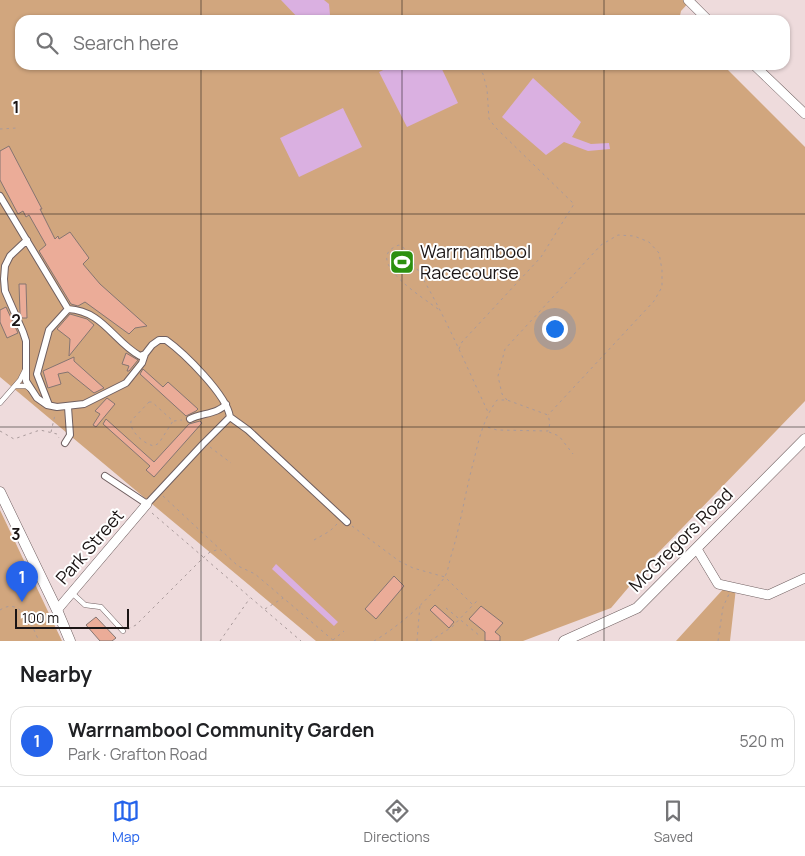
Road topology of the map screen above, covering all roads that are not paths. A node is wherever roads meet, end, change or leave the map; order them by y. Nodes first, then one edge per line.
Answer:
1 (688, 0) edge
2 (703, 15) edge
3 (759, 70) edge
4 (805, 114) edge
5 (0, 196) edge
6 (27, 240) junction
7 (68, 308) junction
8 (145, 354) junction
9 (25, 369) junction
10 (15, 386) junction
11 (33, 390) junction
12 (0, 403) edge
13 (226, 404) junction
14 (49, 405) junction
15 (68, 407) junction
16 (230, 417) junction
17 (190, 419) road end
18 (805, 439) edge
19 (65, 443) road end
20 (105, 476) dead end
21 (0, 492) edge
22 (146, 506) junction
23 (347, 522) road end
24 (696, 549) junction
25 (805, 578) edge
26 (72, 593) junction
27 (57, 610) junction
28 (123, 631) road end
29 (70, 641) edge
30 (564, 641) edge

1 - 2 street
3 - 4 street
5 - 6 street
6 - 7 street
6 - 9 street
7 - 8 street
7 - 14 street
8 - 13 street
8 - 15 street
9 - 10 lane
9 - 11 street
10 - 11 lane
10 - 12 lane
11 - 14 street
13 - 16 street
13 - 17 street
14 - 15 street
15 - 19 street
16 - 22 street
16 - 23 street
18 - 24 street, McGregors Road
20 - 22 street
21 - 27 street
22 - 26 street, Park Street
24 - 25 street
24 - 30 street, McGregors Road
26 - 27 street, Park Street
26 - 28 lane
27 - 29 street

